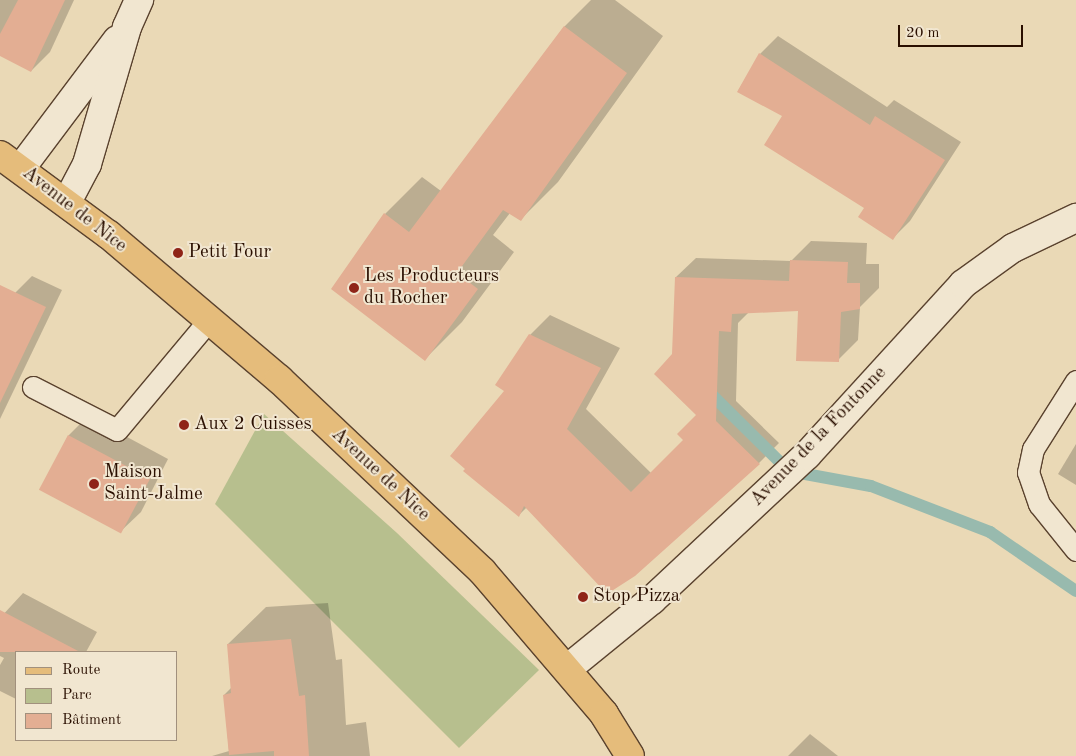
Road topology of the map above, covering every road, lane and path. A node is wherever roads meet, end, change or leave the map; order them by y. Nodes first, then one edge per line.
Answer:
1 (139, 0) edge
2 (127, 27) junction
3 (11, 162) edge
4 (67, 202) junction
5 (1076, 218) edge
6 (208, 321) junction
7 (1076, 381) edge
8 (33, 387) dead end
9 (1076, 550) edge
10 (567, 669) junction
11 (630, 756) edge

1 - 2 street
2 - 3 street
2 - 4 street
3 - 4 main road, Avenue de Nice
4 - 6 main road, Avenue de Nice
5 - 10 street, Avenue de la Fontonne
6 - 8 lane
6 - 10 main road, Avenue de Nice
7 - 9 lane
10 - 11 main road, Avenue de Nice

